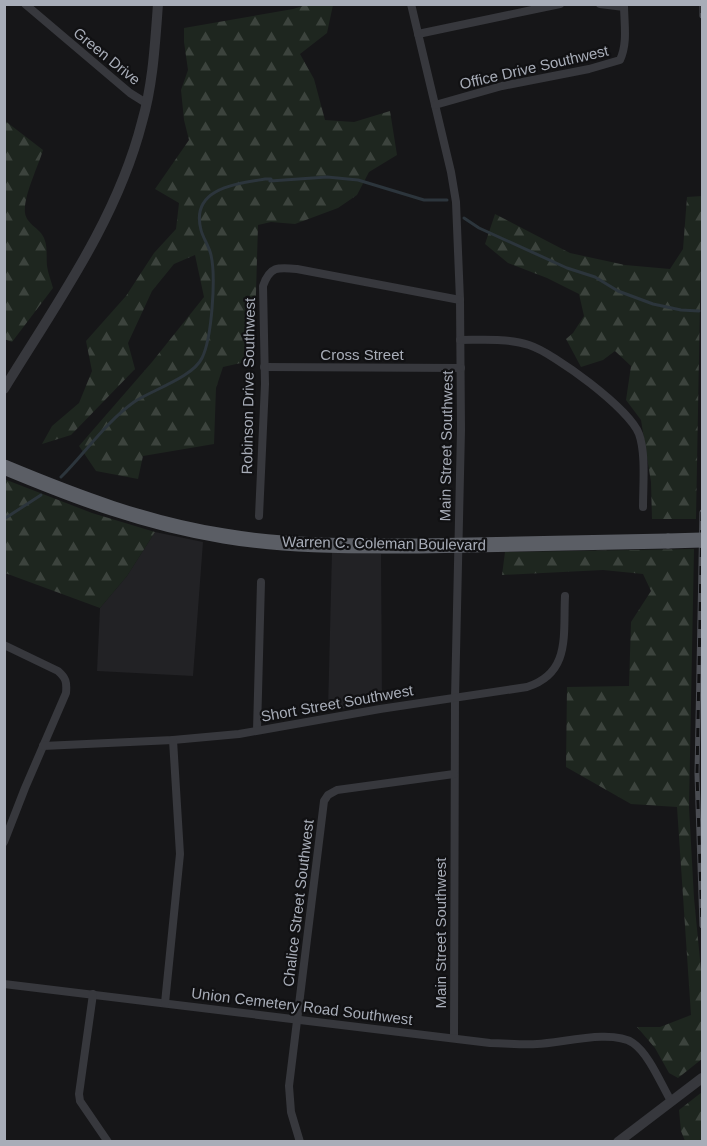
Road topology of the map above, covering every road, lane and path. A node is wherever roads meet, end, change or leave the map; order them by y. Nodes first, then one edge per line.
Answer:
1 (25, 4) edge
2 (159, 4) edge
3 (411, 4) edge
4 (560, 4) edge
5 (600, 4) edge
6 (624, 6) edge
7 (418, 34) junction
8 (146, 103) junction
9 (435, 105) junction
10 (460, 300) junction
11 (460, 340) junction
12 (264, 367) junction
13 (461, 368) junction
14 (4, 389) edge
15 (4, 467) edge
16 (643, 507) dead end
17 (259, 516) dead end
18 (702, 540) edge
19 (458, 545) junction
20 (261, 582) dead end
21 (565, 596) dead end
22 (4, 645) edge
23 (455, 698) junction
24 (257, 730) junction
25 (173, 740) junction
26 (43, 746) junction
27 (454, 774) junction
28 (4, 842) edge
29 (4, 984) edge
30 (93, 994) junction
31 (165, 1003) junction
32 (298, 1019) junction
33 (454, 1038) junction
34 (698, 1081) edge
35 (670, 1101) junction
36 (108, 1142) edge
37 (300, 1142) edge
38 (618, 1142) edge

1 - 8 street, Green Drive
2 - 8 street
3 - 7 street, Main Street Southwest
4 - 7 street
5 - 6 street
6 - 9 street, Office Drive Southwest
7 - 9 street, Main Street Southwest
8 - 14 street
9 - 10 street, Main Street Southwest
10 - 11 street, Main Street Southwest
10 - 12 street, Robinson Drive Southwest
11 - 13 street, Main Street Southwest
11 - 16 street
12 - 13 street, Cross Street
12 - 17 street, Robinson Drive Southwest
13 - 19 street, Main Street Southwest
15 - 19 highway, Warren C. Coleman Boulevard
18 - 19 highway, Warren C. Coleman Boulevard, bridge
19 - 23 street, Main Street Southwest
20 - 24 street
21 - 23 street, Short Street Southwest
22 - 26 street
23 - 24 street, Short Street Southwest
23 - 27 street, Main Street Southwest
24 - 25 street, Short Street Southwest
25 - 26 street, Short Street Southwest
25 - 31 street
26 - 28 street
27 - 32 street, Chalice Street Southwest
27 - 33 street, Main Street Southwest
29 - 30 street, Union Cemetery Road Southwest
30 - 31 street, Union Cemetery Road Southwest
30 - 36 street
31 - 32 street, Union Cemetery Road Southwest
32 - 33 street, Union Cemetery Road Southwest
32 - 37 street, Chalice Street Southwest
33 - 35 street, Union Cemetery Road Southwest
34 - 35 street
35 - 38 street

